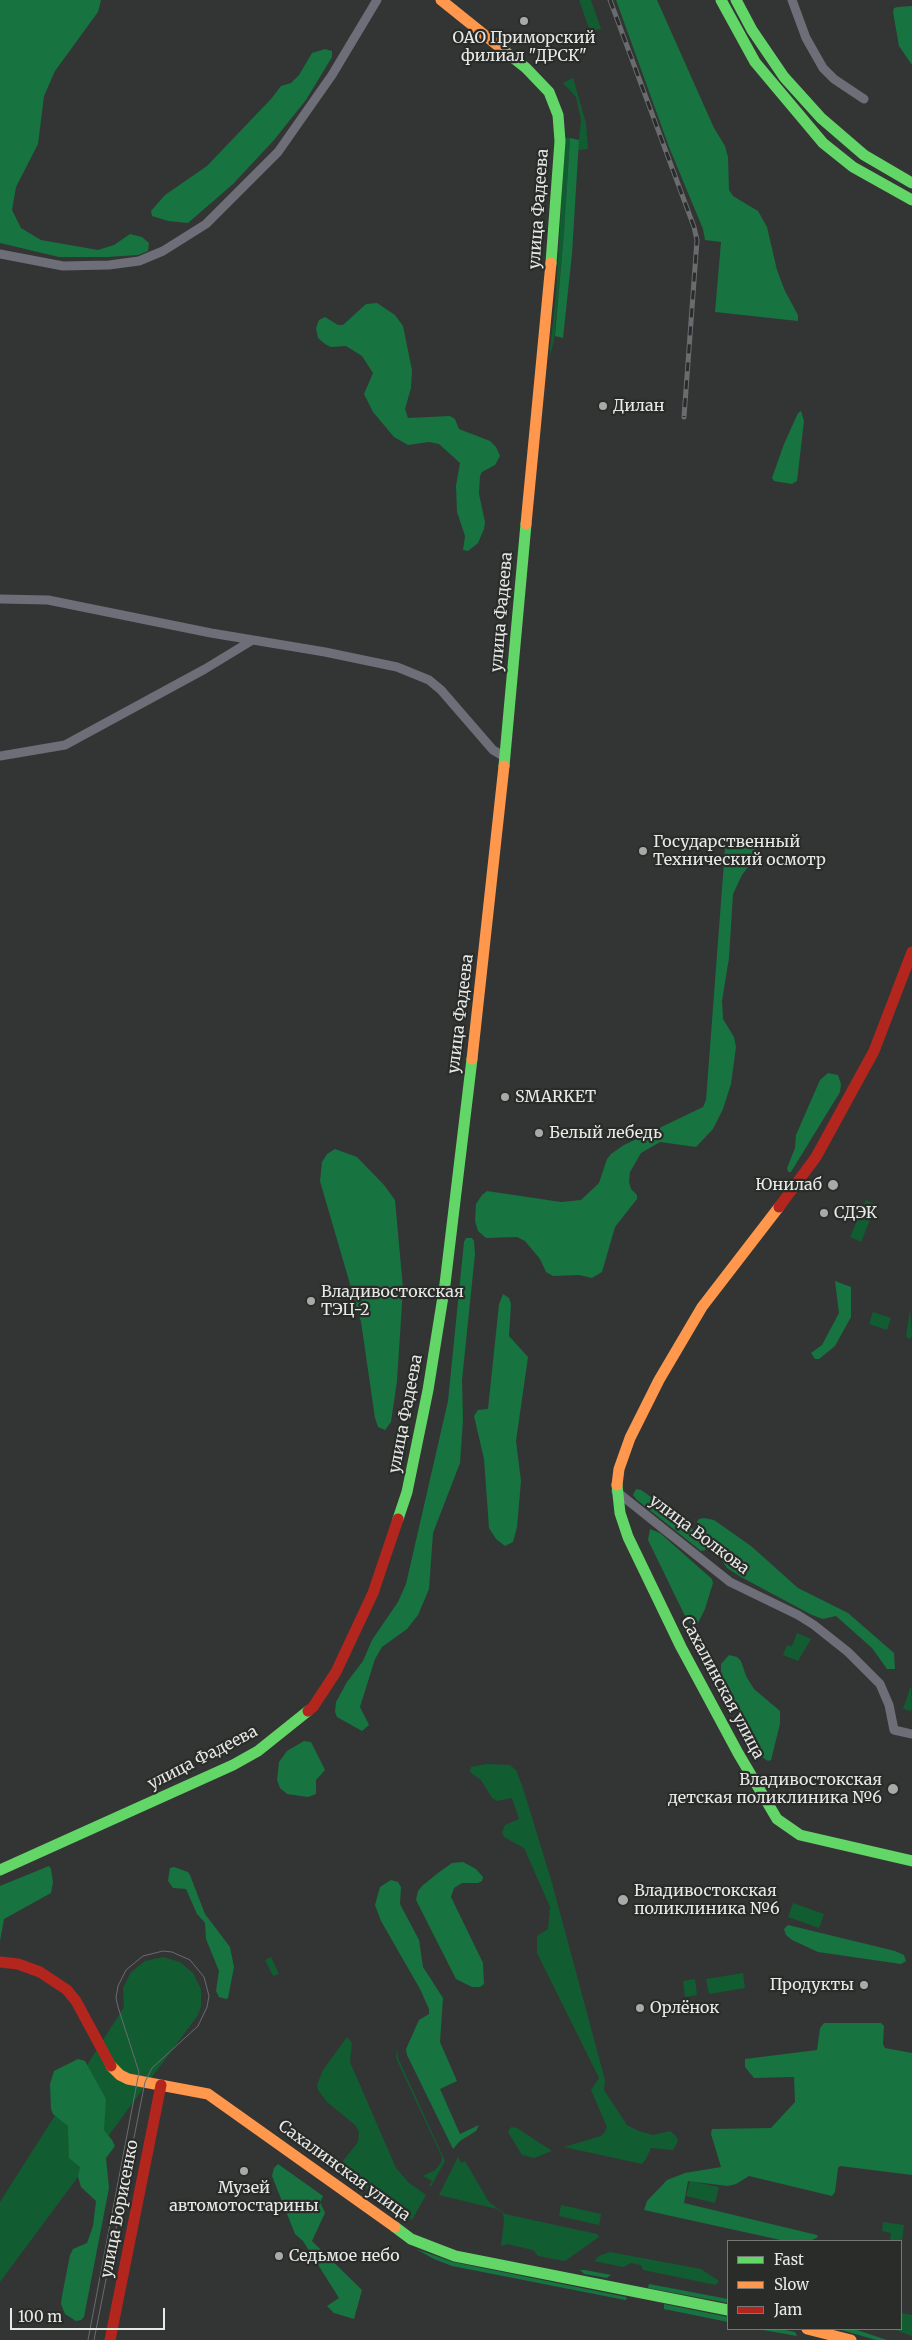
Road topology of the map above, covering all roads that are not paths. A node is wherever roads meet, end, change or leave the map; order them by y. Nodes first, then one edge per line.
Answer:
1 (377, 0) edge
2 (441, 0) edge
3 (720, 0) edge
4 (736, 0) edge
5 (792, 0) edge
6 (864, 99) dead end
7 (912, 183) edge
8 (912, 200) edge
9 (0, 254) edge
10 (0, 599) edge
11 (251, 641) junction
12 (0, 756) edge
13 (505, 757) junction
14 (912, 952) edge
15 (616, 1491) junction
16 (912, 1734) edge
17 (912, 1861) edge
18 (0, 1870) edge
19 (0, 1962) edge
20 (161, 2085) junction
21 (727, 2310) edge
22 (811, 2330) edge
23 (110, 2340) edge
24 (851, 2340) edge

1 - 9 street
2 - 13 main road, улица Фадеева
3 - 8 main road
4 - 7 main road
5 - 6 street
10 - 11 street
11 - 12 street
11 - 13 street
13 - 18 main road, улица Фадеева
14 - 15 main road
15 - 16 street, улица Волкова
15 - 17 main road, Сахалинская улица
19 - 20 main road, Сахалинская улица
20 - 21 main road, Сахалинская улица
20 - 23 main road, улица Борисенко
22 - 24 main road

